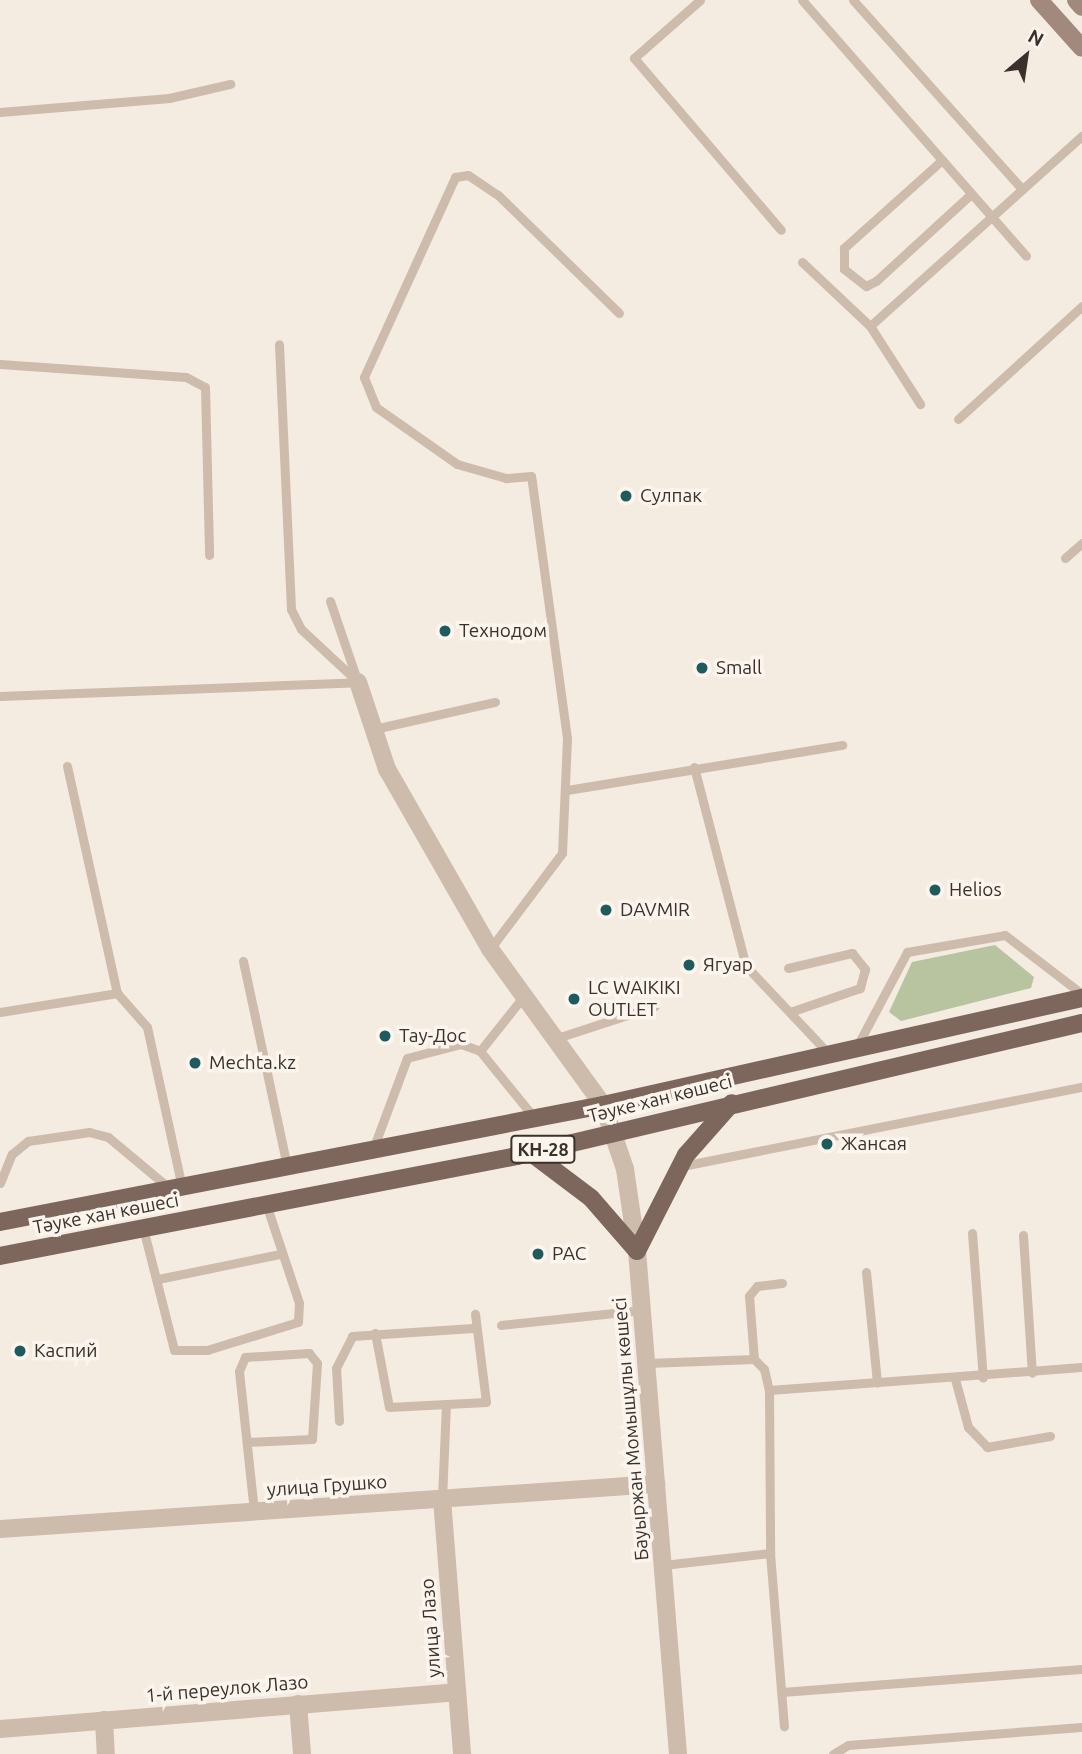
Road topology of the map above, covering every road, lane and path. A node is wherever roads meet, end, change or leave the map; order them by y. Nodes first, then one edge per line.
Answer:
1 (700, 0) edge
2 (802, 0) edge
3 (853, 0) edge
4 (1039, 0) edge
5 (1076, 0) edge
6 (1082, 7) edge
7 (1082, 48) edge
8 (230, 83) dead end
9 (0, 112) edge
10 (1082, 136) edge
11 (942, 160) junction
12 (1023, 189) junction
13 (971, 194) junction
14 (992, 217) junction
15 (781, 230) dead end
16 (1026, 256) dead end
17 (802, 262) dead end
18 (1082, 306) edge
19 (619, 313) dead end
20 (870, 326) junction
21 (279, 344) dead end
22 (0, 364) edge
23 (920, 404) dead end
24 (958, 419) dead end
25 (1082, 543) edge
26 (209, 555) dead end
27 (1065, 558) dead end
28 (330, 601) dead end
29 (358, 682) junction
30 (0, 696) edge
31 (495, 702) dead end
32 (374, 729) junction
33 (842, 745) dead end
34 (67, 766) dead end
35 (694, 767) junction
36 (567, 790) junction
37 (489, 949) junction
38 (243, 961) dead end
39 (788, 968) dead end
40 (117, 993) junction
41 (1082, 996) edge
42 (523, 997) junction
43 (655, 1006) dead end
44 (0, 1012) edge
45 (790, 1012) junction
46 (1082, 1023) edge
47 (554, 1039) junction
48 (480, 1051) junction
49 (854, 1051) junction
50 (832, 1056) junction
51 (1082, 1087) edge
52 (732, 1103) junction
53 (603, 1105) junction
54 (532, 1115) junction
55 (615, 1132) junction
56 (373, 1150) junction
57 (530, 1152) junction
58 (287, 1166) junction
59 (679, 1166) junction
60 (0, 1183) edge
61 (176, 1188) junction
62 (266, 1205) junction
63 (0, 1222) edge
64 (143, 1228) junction
65 (972, 1233) dead end
66 (1023, 1235) dead end
67 (637, 1251) junction
68 (280, 1254) junction
69 (0, 1256) edge
70 (866, 1272) dead end
71 (158, 1279) junction
72 (782, 1283) dead end
73 (642, 1310) junction
74 (475, 1314) dead end
75 (501, 1325) dead end
76 (473, 1328) junction
77 (375, 1333) junction
78 (754, 1359) junction
79 (647, 1363) junction
80 (1082, 1367) edge
81 (1032, 1373) junction
82 (983, 1378) junction
83 (955, 1379) junction
84 (877, 1382) junction
85 (769, 1390) junction
86 (446, 1404) junction
87 (339, 1421) dead end
88 (1050, 1436) dead end
89 (247, 1443) junction
90 (656, 1484) junction
91 (442, 1499) junction
92 (254, 1512) junction
93 (0, 1530) edge
94 (770, 1553) junction
95 (663, 1566) junction
96 (1082, 1669) edge
97 (457, 1692) junction
98 (782, 1692) junction
99 (298, 1704) junction
100 (104, 1720) junction
101 (785, 1726) dead end
102 (1082, 1727) edge
103 (0, 1728) edge
104 (106, 1754) edge
105 (302, 1754) edge
106 (462, 1754) edge
107 (678, 1754) edge
108 (833, 1754) edge

1 - 15 lane
2 - 11 lane
3 - 12 lane
4 - 7 main road
5 - 6 main road
8 - 9 lane
10 - 12 lane
11 - 13 lane
11 - 13 lane
12 - 14 lane
13 - 14 lane
14 - 16 lane
14 - 20 lane
17 - 20 lane
18 - 24 lane
19 - 36 lane
20 - 23 lane
21 - 29 lane
22 - 26 lane
25 - 27 lane
28 - 29 lane
29 - 30 lane
29 - 32 street, Бауыржан Момышұлы көшесі
31 - 32 lane
32 - 37 street, Бауыржан Момышұлы көшесі
33 - 35 lane
34 - 40 lane
35 - 36 lane
35 - 45 lane
36 - 37 lane
37 - 42 street, Бауыржан Момышұлы көшесі
38 - 58 lane
39 - 45 lane
40 - 44 lane
40 - 61 lane
41 - 49 main road, Тәуке хан көшесі / КН-28
41 - 49 lane
42 - 47 street, Бауыржан Момышұлы көшесі
42 - 48 lane
43 - 47 lane
45 - 50 lane
46 - 52 main road, Тәуке хан көшесі / КН-28
47 - 53 street, Бауыржан Момышұлы көшесі
48 - 54 lane
48 - 56 lane
49 - 50 main road, Тәуке хан көшесі / КН-28
50 - 53 main road, Тәуке хан көшесі / КН-28
51 - 59 lane
52 - 55 main road, Тәуке хан көшесі / КН-28
52 - 59 main road
53 - 54 main road, Тәуке хан көшесі / КН-28
53 - 55 street, Бауыржан Момышұлы көшесі
54 - 56 main road, Тәуке хан көшесі / КН-28
55 - 57 main road, Тәуке хан көшесі / КН-28
55 - 67 street, Бауыржан Момышұлы көшесі
56 - 58 main road, Тәуке хан көшесі / КН-28
57 - 62 main road, Тәуке хан көшесі / КН-28
57 - 67 main road
58 - 61 main road, Тәуке хан көшесі / КН-28
59 - 67 main road
60 - 61 lane
61 - 63 main road, Тәуке хан көшесі / КН-28
62 - 64 main road, Тәуке хан көшесі / КН-28
62 - 68 lane
64 - 69 main road, Тәуке хан көшесі / КН-28
64 - 71 lane
65 - 82 lane
66 - 81 lane
67 - 73 street, Бауыржан Момышұлы көшесі
68 - 71 lane
68 - 71 lane
70 - 84 lane
72 - 78 lane
73 - 75 lane
73 - 79 street, Бауыржан Момышұлы көшесі
74 - 76 lane
76 - 77 lane
76 - 86 lane
77 - 86 lane
77 - 87 lane
78 - 79 lane
78 - 85 lane
79 - 90 street, Бауыржан Момышұлы көшесі
80 - 81 lane
81 - 82 lane
82 - 83 lane
83 - 84 lane
83 - 88 lane
84 - 85 lane
85 - 94 lane
86 - 91 lane
89 - 89 lane
89 - 92 lane
90 - 91 street, улица Грушко
90 - 95 street, Бауыржан Момышұлы көшесі
91 - 92 street, улица Грушко
91 - 97 street, улица Лазо
92 - 93 street, улица Грушко
94 - 95 lane
94 - 98 lane
95 - 107 street, Бауыржан Момышұлы көшесі
96 - 98 lane
97 - 99 street, 1-й переулок Лазо
97 - 106 street, улица Лазо
98 - 101 lane
99 - 100 street, 1-й переулок Лазо
99 - 105 street
100 - 103 street, 1-й переулок Лазо
100 - 104 street
102 - 108 lane

